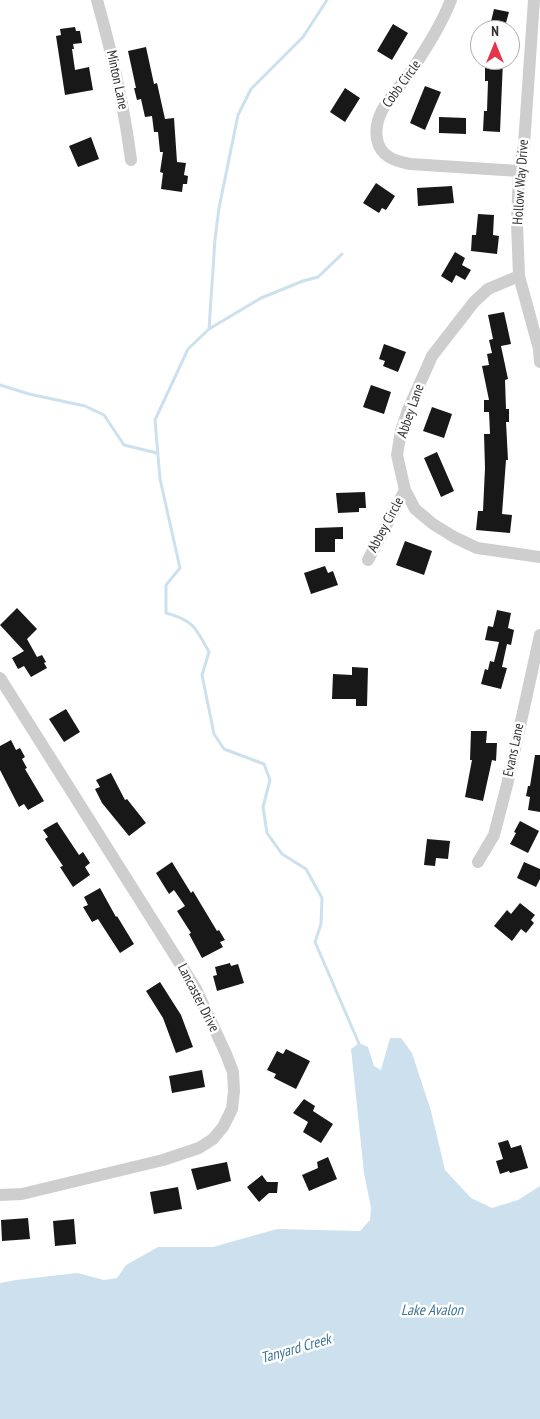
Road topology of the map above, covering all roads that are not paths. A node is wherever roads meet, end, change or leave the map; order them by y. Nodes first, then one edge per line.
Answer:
1 (97, 0) edge
2 (451, 0) edge
3 (534, 0) edge
4 (131, 160) dead end
5 (519, 171) junction
6 (520, 276) junction
7 (540, 362) edge
8 (405, 490) junction
9 (540, 557) edge
10 (368, 560) dead end
11 (540, 635) edge
12 (0, 678) edge
13 (478, 862) dead end
14 (0, 1195) edge

1 - 4 street, Minton Lane
2 - 5 street, Cobb Circle
3 - 5 street, Hollow Way Drive
5 - 6 street, Hollow Way Drive
6 - 7 street, Hollow Way Drive
6 - 8 street, Abbey Lane
8 - 9 street, Abbey Lane
8 - 10 street, Abbey Circle
11 - 13 street, Evans Lane
12 - 14 street, Lancaster Drive

